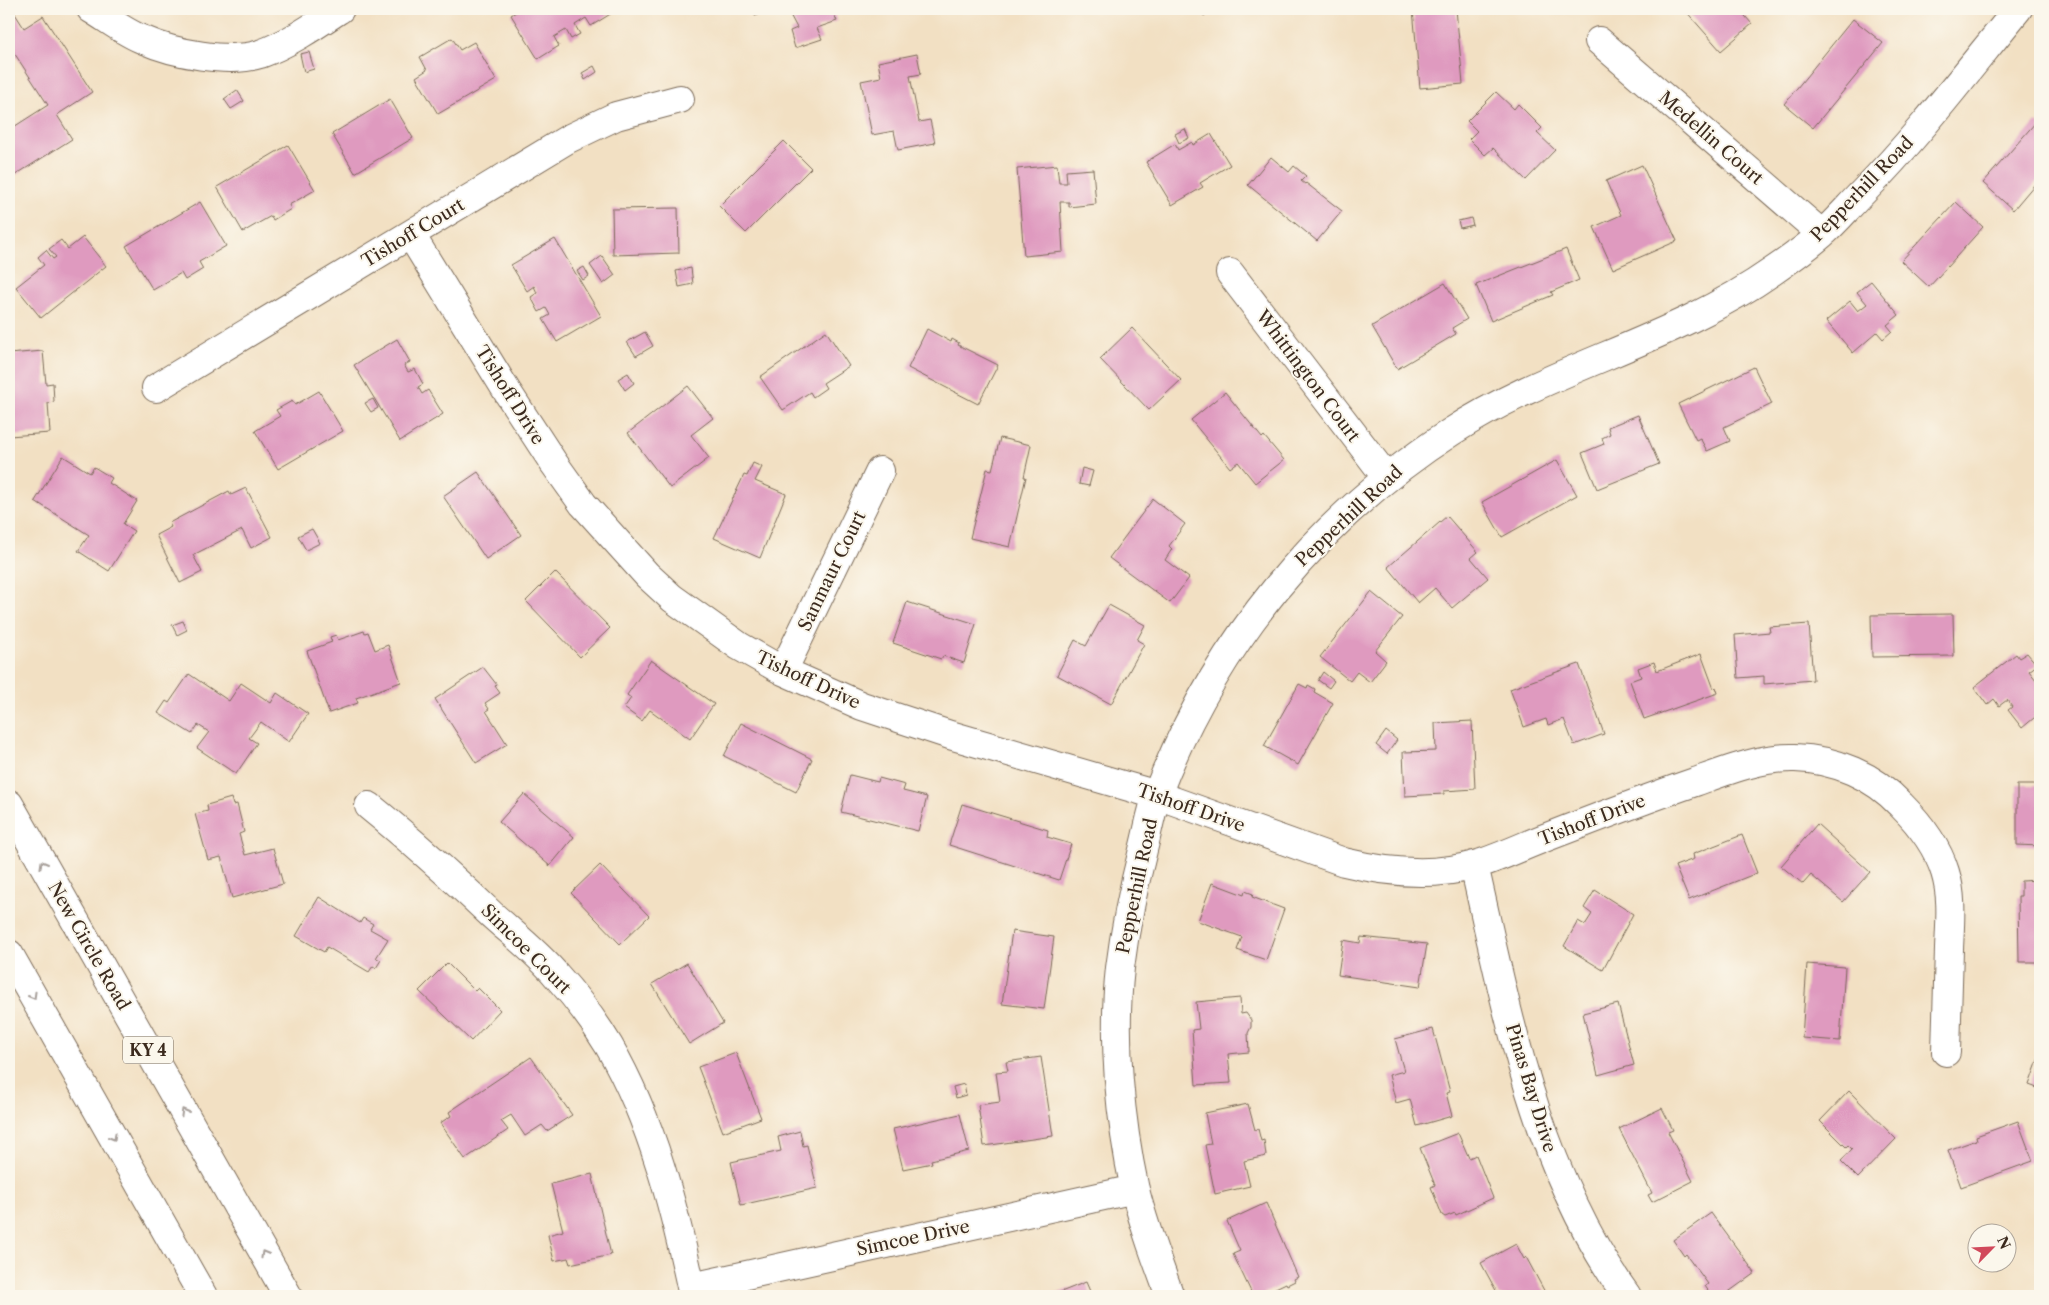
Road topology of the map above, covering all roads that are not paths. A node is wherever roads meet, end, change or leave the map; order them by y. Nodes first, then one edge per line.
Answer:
1 (91, 9) edge
2 (340, 9) edge
3 (2018, 9) edge
4 (1599, 41) dead end
5 (680, 99) dead end
6 (1822, 234) junction
7 (411, 235) junction
8 (1230, 273) dead end
9 (156, 388) dead end
10 (880, 471) dead end
11 (1387, 478) junction
12 (783, 671) junction
13 (1157, 795) junction
14 (9, 804) edge
15 (369, 806) dead end
16 (1474, 865) junction
17 (9, 954) edge
18 (1946, 1052) dead end
19 (1135, 1190) junction
20 (692, 1292) edge
21 (203, 1296) edge
22 (288, 1296) edge
23 (1170, 1296) edge
24 (1626, 1296) edge

1 - 2 main road
3 - 6 main road, Pepperhill Road
4 - 6 main road, Medellin Court
5 - 7 main road, Tishoff Court
6 - 11 main road, Pepperhill Road
7 - 9 main road, Tishoff Court
7 - 12 main road, Tishoff Drive
8 - 11 main road, Whittington Court
10 - 12 main road, Sanmaur Court
11 - 13 main road, Pepperhill Road
12 - 13 main road, Tishoff Drive
13 - 16 main road, Tishoff Drive
13 - 19 main road, Pepperhill Road
22 -> 14 main road, New Circle Road / KY 4
15 - 20 main road, Simcoe Court
16 - 18 main road, Tishoff Drive
16 - 24 main road, Pinas Bay Drive
17 -> 21 main road
19 - 20 main road, Simcoe Drive
19 - 23 main road, Pepperhill Road

